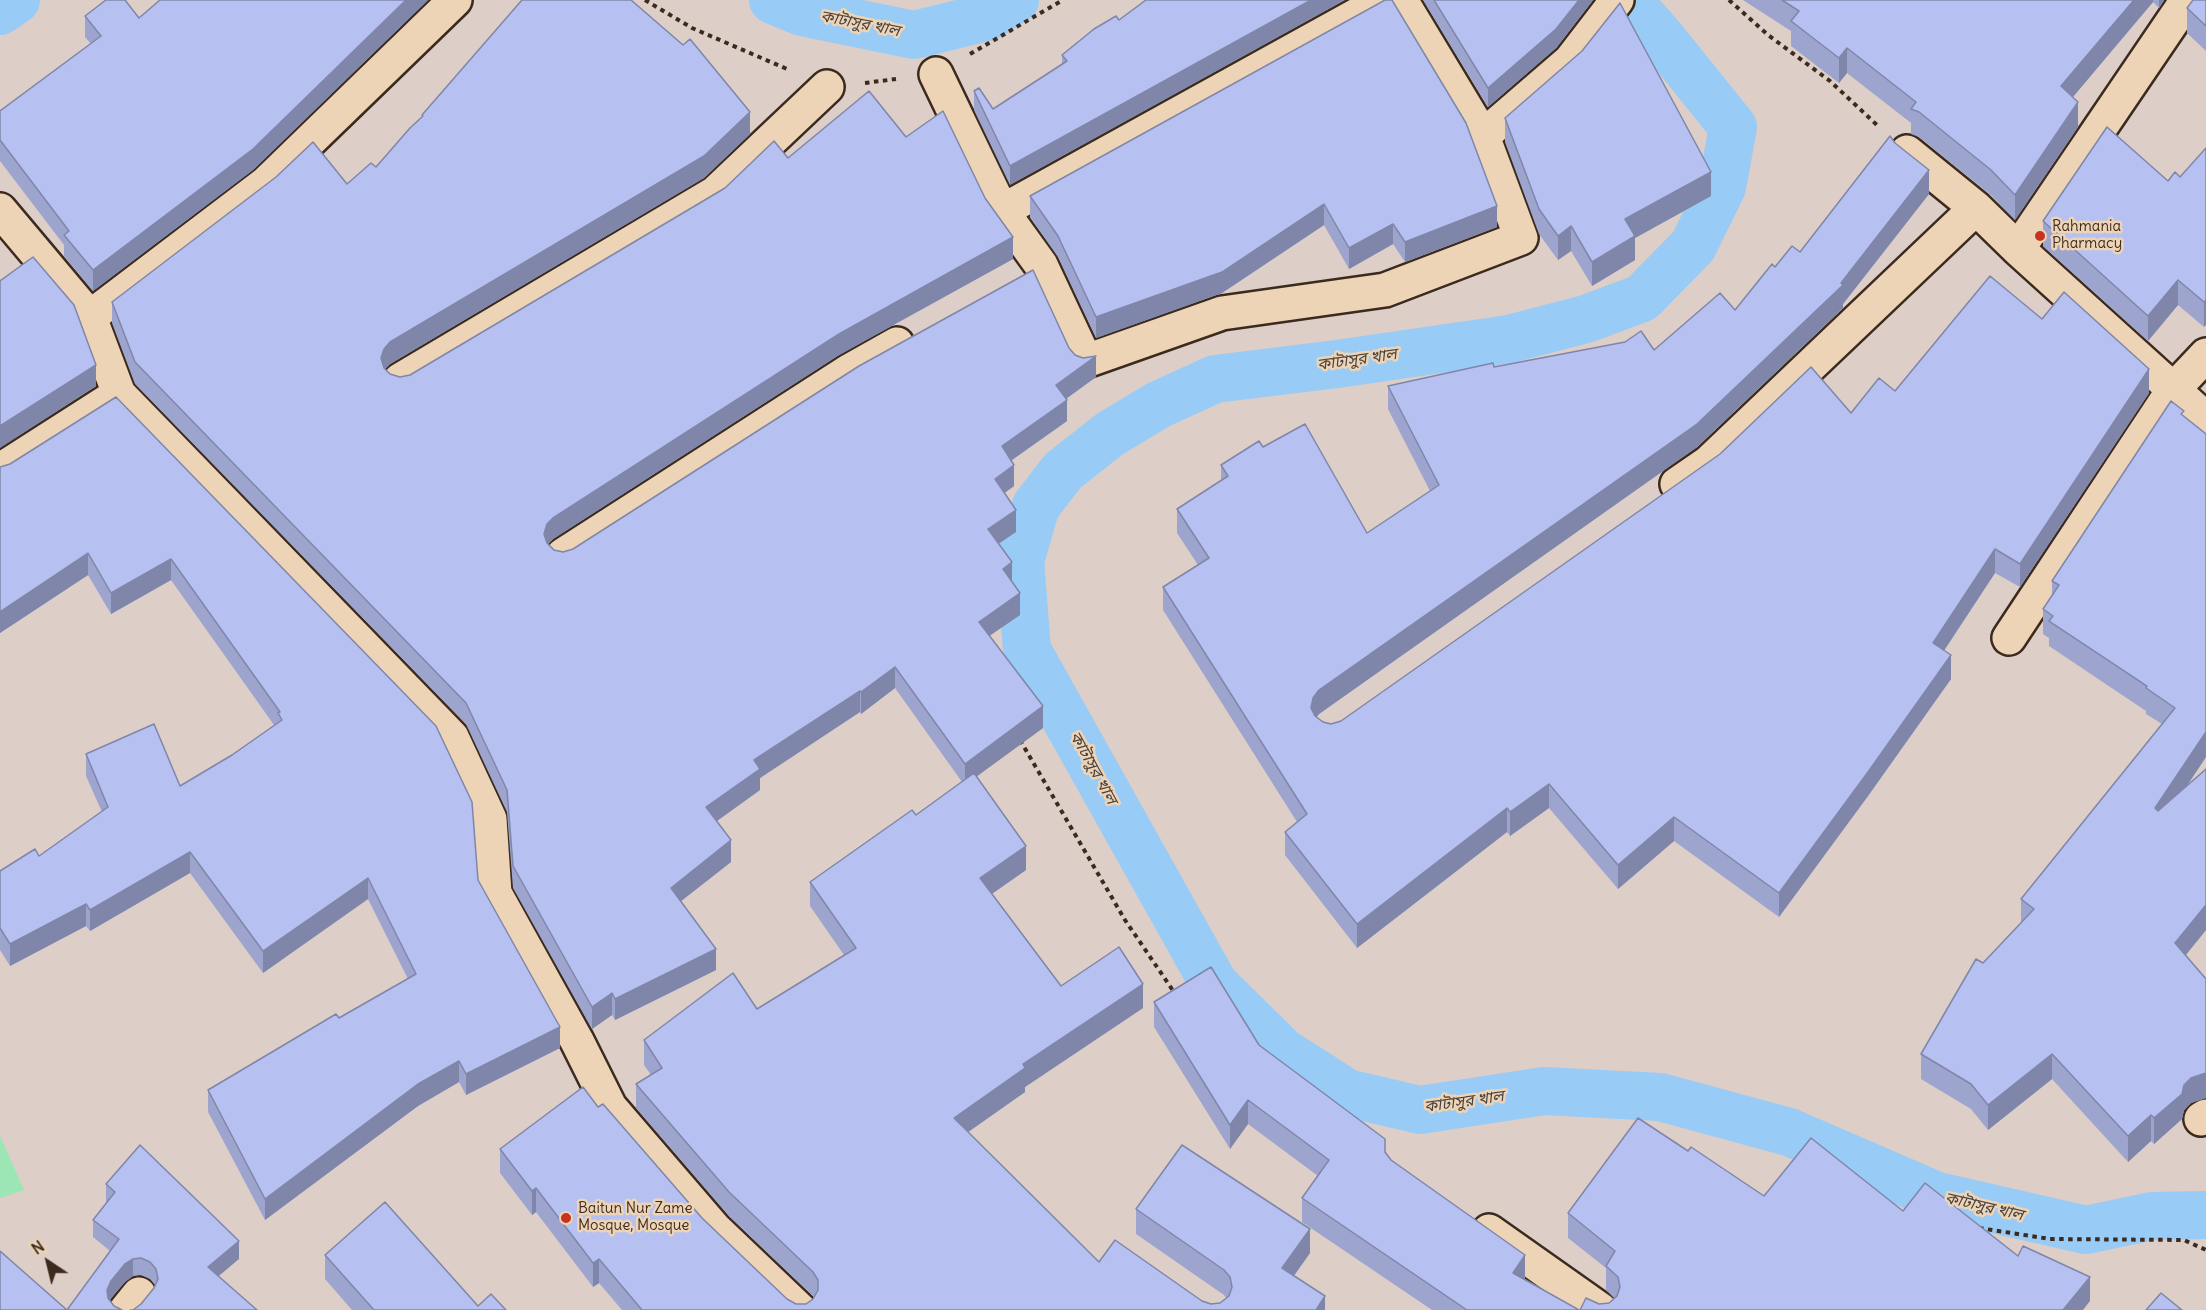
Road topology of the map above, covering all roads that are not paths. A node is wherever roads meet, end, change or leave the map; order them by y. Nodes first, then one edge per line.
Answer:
1 (455, 0) edge
2 (1384, 0) edge
3 (1401, 0) edge
4 (1617, 0) edge
5 (2185, 3) dead end
6 (936, 74) road end
7 (827, 87) road end
8 (1484, 136) junction
9 (1906, 152) edge
10 (1976, 208) junction
11 (0, 210) edge
12 (1002, 212) junction
13 (2018, 249) junction
14 (1041, 265) junction
15 (1011, 282) edge
16 (90, 317) junction
17 (920, 332) edge
18 (2206, 355) edge
19 (400, 380) edge
20 (2173, 390) junction
21 (119, 394) junction
22 (2206, 419) edge
23 (0, 470) edge
24 (1651, 503) edge
25 (563, 555) edge
26 (2009, 638) dead end
27 (1468, 1216) edge
28 (800, 1310) edge
29 (1601, 1310) edge

1 - 16 street
2 - 12 street
3 - 8 street
4 - 8 street
5 - 13 street
6 - 12 street
7 - 19 street
8 - 14 street
9 - 10 street
10 - 13 street
10 - 24 street
11 - 16 street
12 - 14 street
13 - 20 street
14 - 15 street
16 - 21 street
17 - 25 street
18 - 20 street
20 - 22 street
20 - 26 street
21 - 23 street
21 - 28 street
27 - 29 street

